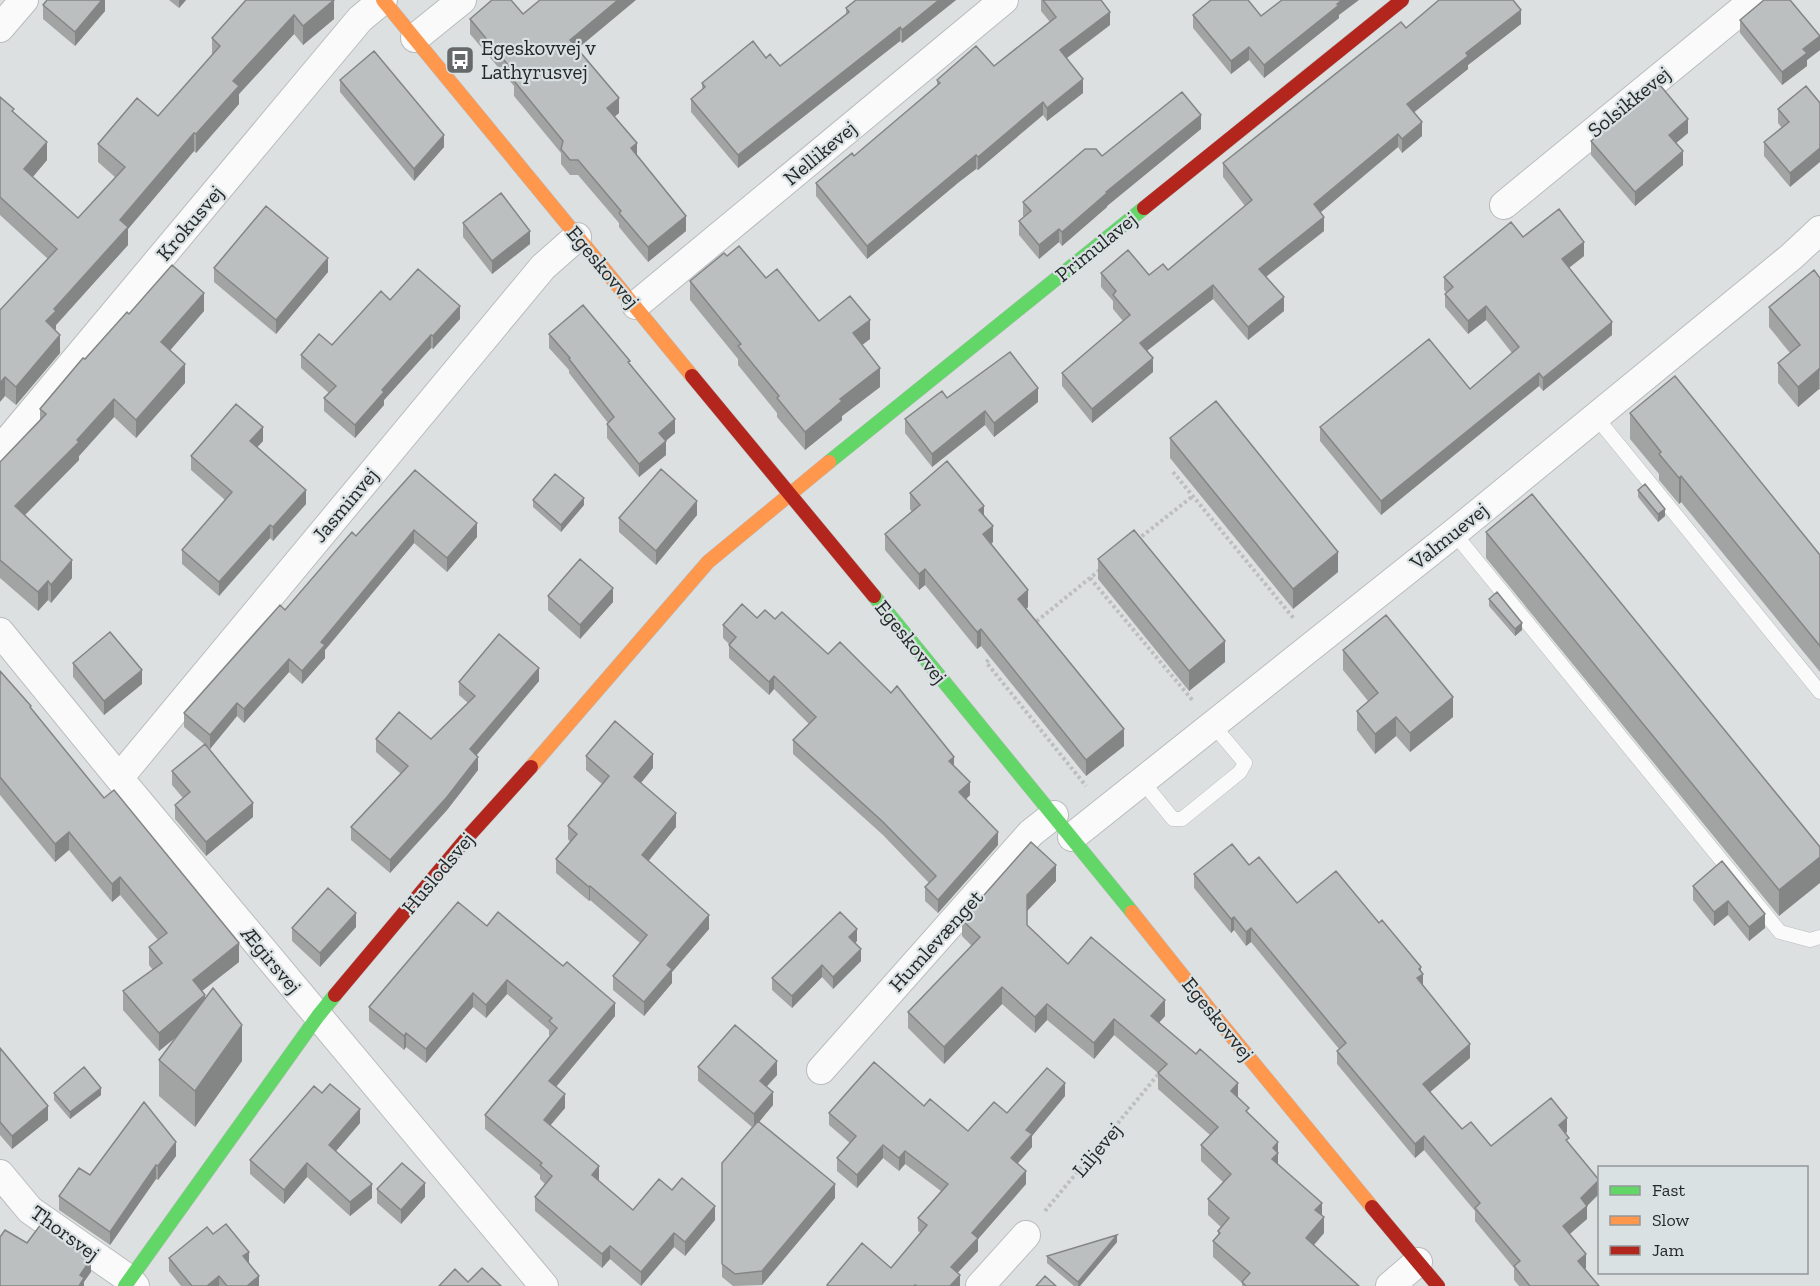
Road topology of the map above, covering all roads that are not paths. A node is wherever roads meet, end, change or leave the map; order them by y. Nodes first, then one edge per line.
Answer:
1 (24, 0) edge
2 (383, 0) edge
3 (462, 0) edge
4 (1004, 0) edge
5 (1402, 0) edge
6 (1754, 0) edge
7 (0, 28) edge
8 (415, 38) junction
9 (1504, 205) dead end
10 (1820, 230) edge
11 (577, 237) junction
12 (636, 305) junction
13 (1596, 417) junction
14 (0, 450) edge
15 (789, 494) junction
16 (1454, 533) junction
17 (0, 632) edge
18 (1820, 692) edge
19 (1213, 724) junction
20 (119, 778) junction
21 (1142, 781) junction
22 (1054, 815) junction
23 (1072, 837) junction
24 (1820, 937) edge
25 (318, 1016) junction
26 (821, 1070) dead end
27 (0, 1174) edge
28 (1026, 1235) road end
29 (1418, 1262) junction
30 (129, 1284) edge
31 (544, 1286) edge
32 (980, 1286) edge
33 (1390, 1286) edge
34 (1438, 1286) edge

1 - 7 street
2 - 8 street, Egeskovvej
2 - 14 street, Krokusvej
3 - 8 street
4 - 12 street, Nellikevej
5 - 15 street, Primulavej
6 - 9 street, Solsikkevej
8 - 11 street, Egeskovvej
10 - 13 street, Valmuevej
11 - 12 street, Egeskovvej
11 - 20 street, Jasminvej
12 - 15 street, Egeskovvej
13 - 16 street, Valmuevej
13 - 18 lane
15 - 22 street, Egeskovvej
15 - 25 street, Huslodsvej
16 - 19 street, Valmuevej
16 - 24 lane
17 - 20 street, Ægirsvej
19 - 21 street, Valmuevej
19 - 21 lane
20 - 25 street, Ægirsvej
21 - 23 street, Valmuevej
22 - 23 street, Egeskovvej
22 - 26 street, Humlevænget
23 - 29 street, Egeskovvej
25 - 30 street, Huslodsvej
25 - 31 street, Ægirsvej
27 - 30 street, Thorsvej
28 - 32 street
29 - 33 street
29 - 34 street, Egeskovvej

